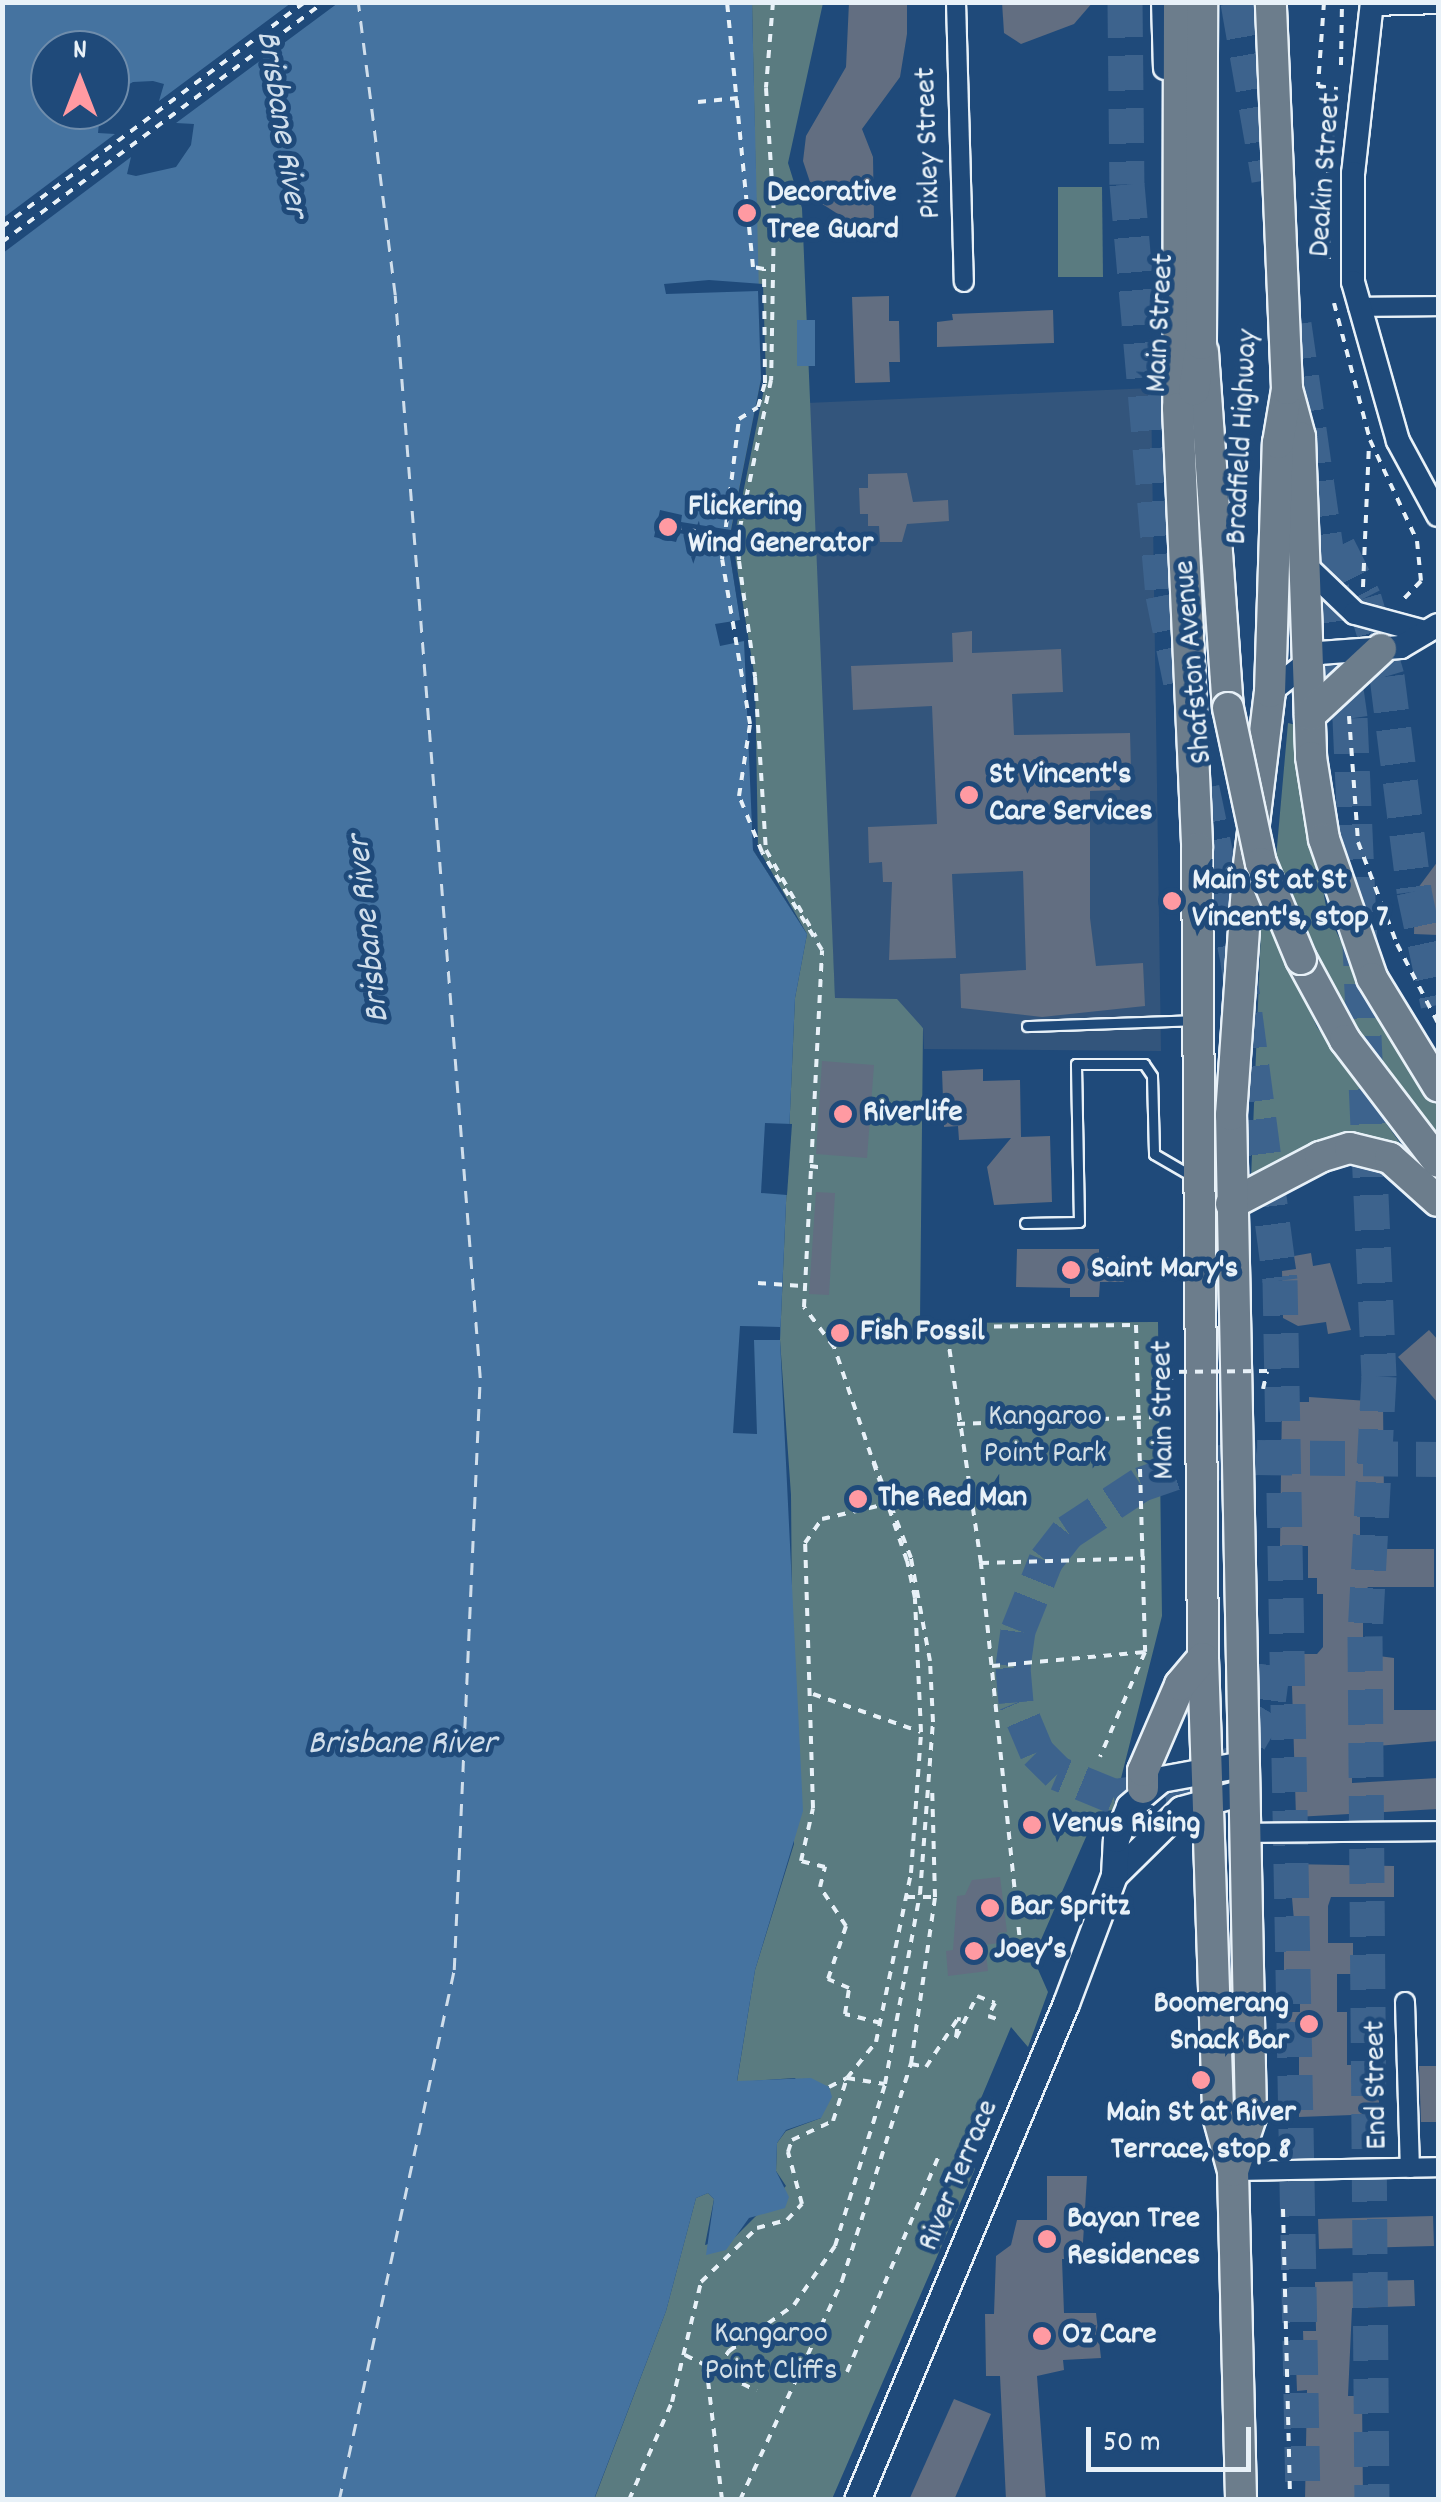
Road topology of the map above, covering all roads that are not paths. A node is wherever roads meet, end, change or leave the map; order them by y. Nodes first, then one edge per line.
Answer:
1 (956, 2) edge
2 (1163, 2) edge
3 (1179, 2) edge
4 (1202, 2) edge
5 (1271, 2) edge
6 (1372, 4) edge
7 (1438, 4) edge
8 (1174, 110) junction
9 (964, 282) dead end
10 (1438, 306) edge
11 (1358, 308) junction
12 (1201, 344) junction
13 (1287, 390) junction
14 (1438, 515) edge
15 (1308, 568) junction
16 (1432, 628) edge
17 (1192, 647) junction
18 (1381, 649) junction
19 (1308, 657) junction
20 (1270, 692) junction
21 (1310, 714) junction
22 (1248, 873) joint
23 (1198, 1020) junction
24 (1028, 1026) dead end
25 (1438, 1086) edge
26 (1438, 1162) edge
27 (1198, 1180) junction
28 (1438, 1202) edge
29 (1231, 1204) junction
30 (1025, 1223) dead end
31 (1202, 1658) junction
32 (1243, 1778) junction
33 (1206, 1785) junction
34 (1143, 1788) junction
35 (1438, 1831) edge
36 (1244, 1833) junction
37 (1114, 1875) junction
38 (1406, 2002) dead end
39 (1438, 2167) edge
40 (1410, 2168) junction
41 (1234, 2170) junction
42 (857, 2500) edge
43 (1241, 2500) edge

1 - 9 street, Pixley Street
2 - 8 street, Main Street
3 - 8 main road, Main Street
4 - 12 main road, Main Street
5 - 13 main road, Bradfield Highway
6 - 7 street
6 - 11 street, Deakin Street
8 - 17 main road, Main Street
10 - 11 street
11 - 14 street, Deakin Street
12 - 17 main road, Main Street
12 - 26 main road, Shafston Avenue, bridge
13 - 15 main road
13 - 20 main road, Bradfield Highway
15 - 16 street
15 - 19 main road
16 - 18 street
17 - 23 main road, Main Street
18 - 19 street
18 - 21 main road
19 - 20 street
19 - 21 main road
20 - 22 main road, Bradfield Highway
21 - 25 main road
22 - 29 main road, Main Street
23 - 24 lane
23 - 27 main road, Main Street
27 - 30 lane
27 - 31 main road, Main Street
28 - 29 main road
29 - 32 main road, Main Street
31 - 33 main road, Main Street
31 - 34 main road
32 - 33 main road, River Terrace
32 - 36 main road, Main Street
33 - 34 main road, River Terrace
33 - 37 main road, River Terrace
33 - 41 main road, Main Street
34 - 37 main road, River Terrace
35 - 36 street
36 - 41 main road, Main Street
37 - 42 main road, River Terrace
38 - 40 street, End Street
39 - 40 street
40 - 41 street
41 - 43 main road, Main Street

